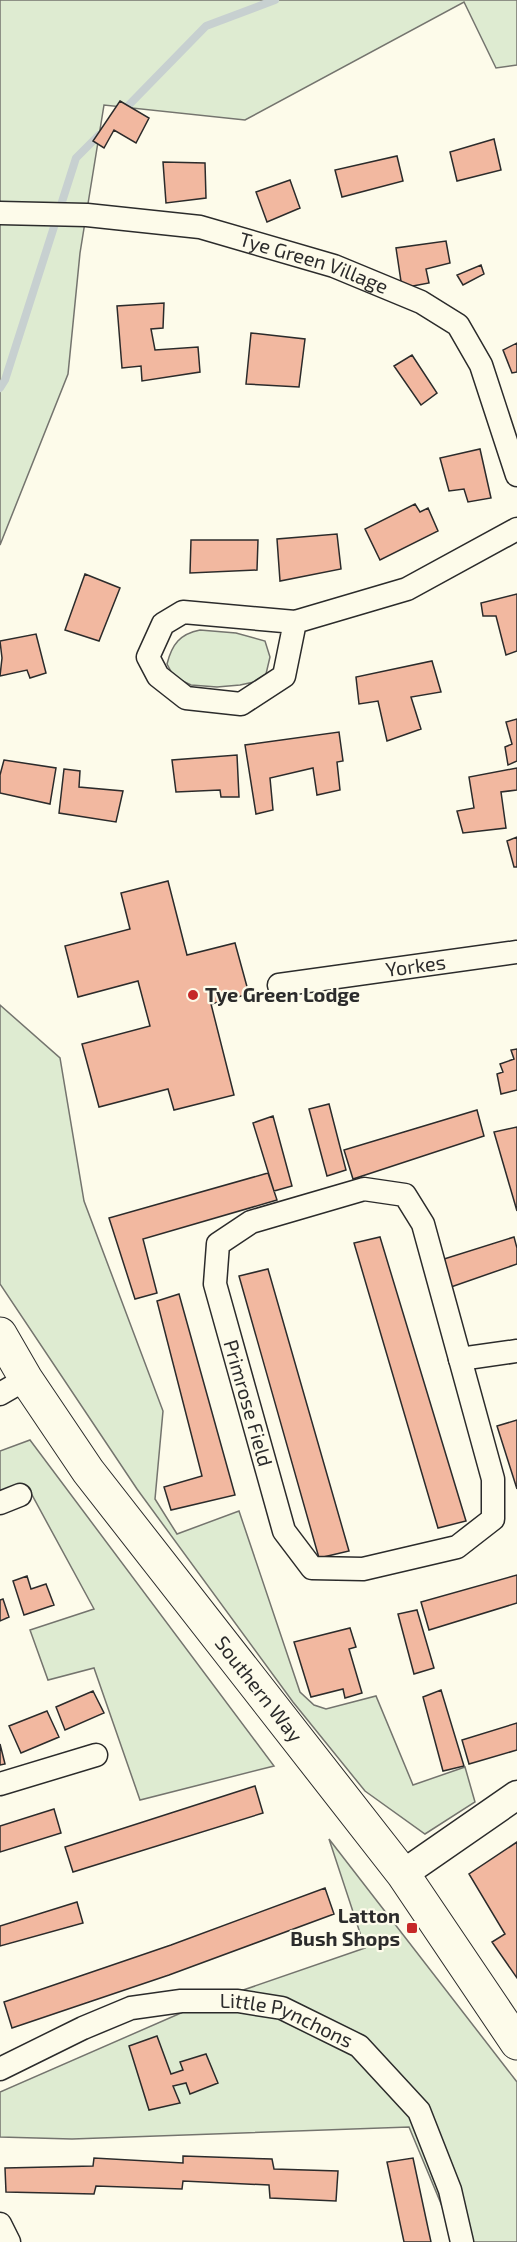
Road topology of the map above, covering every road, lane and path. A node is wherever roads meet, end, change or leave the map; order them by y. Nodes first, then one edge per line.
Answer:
1 (0, 213) edge
2 (517, 475) edge
3 (517, 529) edge
4 (295, 622) junction
5 (517, 952) edge
6 (279, 985) dead end
7 (0, 1334) edge
8 (517, 1351) edge
9 (460, 1359) junction
10 (13, 1386) edge
11 (96, 1755) dead end
12 (0, 1784) edge
13 (517, 1795) edge
14 (403, 1874) junction
15 (517, 2043) edge
16 (0, 2068) edge
17 (0, 2224) edge
18 (9, 2242) edge
19 (462, 2242) edge

1 - 2 street, Tye Green Village
3 - 4 street
4 - 4 street
5 - 6 street, Yorkes
7 - 10 main road, Southern Way
8 - 9 street
9 - 9 street, Primrose Field
10 - 14 main road, Southern Way
11 - 12 street
13 - 14 street
14 - 15 main road, Southern Way
16 - 19 street, Little Pynchons
17 - 18 street

